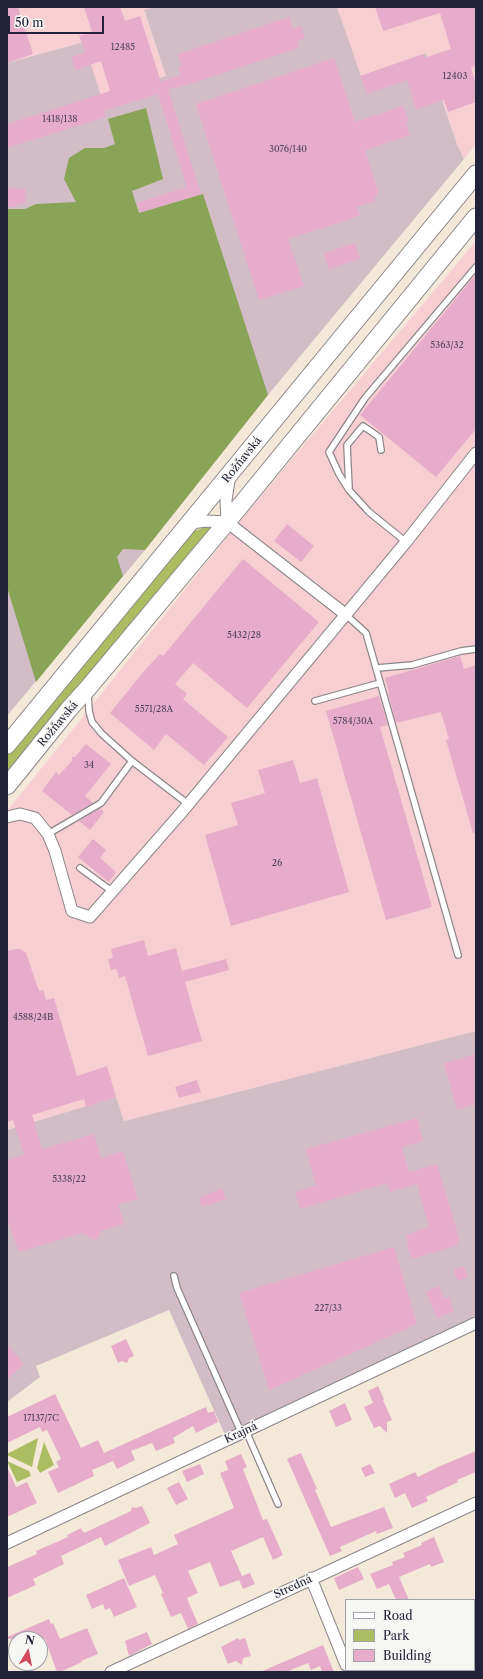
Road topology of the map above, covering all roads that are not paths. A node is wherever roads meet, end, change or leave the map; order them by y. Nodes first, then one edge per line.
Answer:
1 (476, 174) edge
2 (476, 218) edge
3 (476, 267) edge
4 (381, 450) dead end
5 (476, 453) edge
6 (230, 474) junction
7 (349, 490) junction
8 (227, 522) junction
9 (190, 523) junction
10 (406, 542) junction
11 (345, 614) junction
12 (476, 649) edge
13 (377, 668) junction
14 (380, 683) junction
15 (88, 688) junction
16 (315, 701) dead end
17 (7, 745) edge
18 (132, 761) junction
19 (7, 786) edge
20 (188, 804) junction
21 (7, 817) edge
22 (48, 834) junction
23 (80, 868) dead end
24 (113, 892) junction
25 (458, 955) dead end
26 (174, 1276) dead end
27 (476, 1323) edge
28 (243, 1431) junction
29 (476, 1503) edge
30 (278, 1504) dead end
31 (7, 1543) edge
32 (311, 1578) junction
33 (345, 1663) edge
34 (111, 1672) edge

1 - 6 main road, Rožňavská
2 - 8 main road, Rožňavská
3 - 7 lane
4 - 7 lane
5 - 10 street
6 - 8 street
6 - 9 main road, Rožňavská
7 - 10 lane
8 - 9 street
8 - 11 street
8 - 15 main road, Rožňavská
9 - 17 main road, Rožňavská
10 - 11 street
11 - 13 lane
11 - 20 street
12 - 13 lane
13 - 14 lane
14 - 16 lane
14 - 25 lane
15 - 18 lane
15 - 19 main road, Rožňavská
18 - 20 lane
18 - 22 lane
20 - 24 street
21 - 22 street
22 - 24 street
23 - 24 lane
26 - 28 lane
27 - 28 street, Krajná
28 - 30 lane
28 - 31 street, Krajná
29 - 32 street, Stredná
32 - 33 street
32 - 34 street, Stredná

